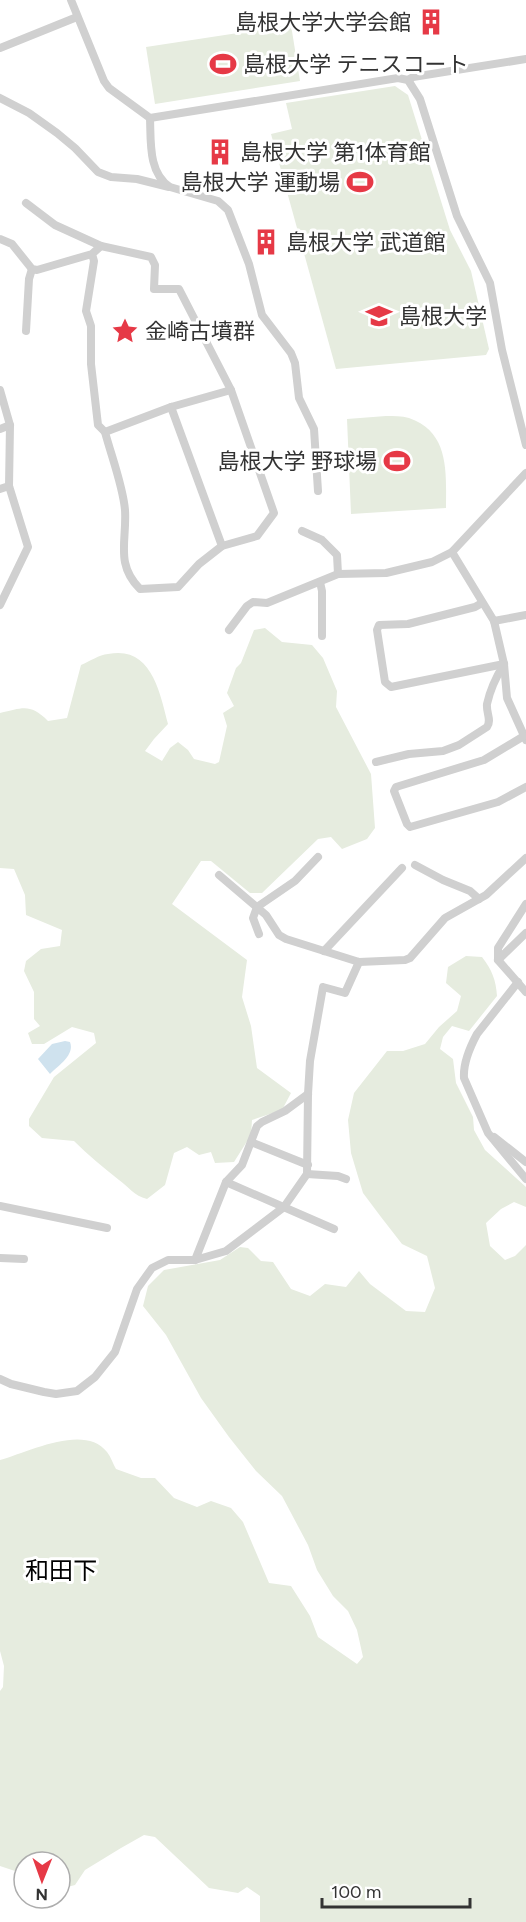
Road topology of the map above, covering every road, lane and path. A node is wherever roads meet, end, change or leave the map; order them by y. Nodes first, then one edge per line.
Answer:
1 (71, 0) edge
2 (77, 16) junction
3 (0, 48) edge
4 (526, 59) edge
5 (408, 80) junction
6 (0, 98) edge
7 (150, 118) junction
8 (170, 187) junction
9 (26, 203) dead end
10 (0, 239) edge
11 (101, 246) junction
12 (92, 254) junction
13 (32, 269) junction
14 (26, 331) dead end
15 (0, 390) edge
16 (231, 390) junction
17 (171, 407) junction
18 (9, 425) junction
19 (0, 429) edge
20 (105, 432) junction
21 (526, 445) edge
22 (526, 473) edge
23 (9, 486) junction
24 (0, 489) edge
25 (318, 491) dead end
26 (303, 531) dead end
27 (222, 546) junction
28 (452, 552) junction
29 (338, 574) junction
30 (320, 582) junction
31 (482, 603) junction
32 (0, 604) edge
33 (526, 615) edge
34 (494, 621) junction
35 (229, 630) dead end
36 (322, 636) dead end
37 (504, 664) junction
38 (525, 738) edge
39 (376, 762) dead end
40 (526, 787) edge
41 (318, 857) dead end
42 (526, 858) edge
43 (415, 865) dead end
44 (402, 868) dead end
45 (219, 875) dead end
46 (479, 899) junction
47 (526, 904) edge
48 (257, 907) junction
49 (526, 933) edge
50 (259, 934) dead end
51 (324, 951) junction
52 (498, 960) junction
53 (359, 962) junction
54 (518, 982) junction
55 (526, 992) edge
56 (308, 1094) junction
57 (488, 1133) junction
58 (251, 1142) junction
59 (526, 1162) edge
60 (307, 1169) junction
61 (346, 1179) dead end
62 (526, 1179) edge
63 (226, 1182) junction
64 (0, 1206) edge
65 (284, 1207) junction
66 (107, 1228) dead end
67 (334, 1229) dead end
68 (0, 1258) edge
69 (24, 1259) dead end
70 (195, 1260) junction
71 (0, 1379) edge

1 - 2 street
2 - 3 street
2 - 7 street
4 - 5 street
5 - 7 street
5 - 21 street
6 - 8 street
7 - 8 street
8 - 25 street
9 - 11 street
10 - 13 street
11 - 12 street
11 - 16 street
12 - 13 street
12 - 20 street
13 - 14 street
15 - 18 street
16 - 17 street
16 - 27 street
17 - 20 street
17 - 27 street
18 - 19 street
18 - 23 street
20 - 27 street
22 - 28 street
23 - 24 street
23 - 32 street
26 - 29 street
28 - 29 street
28 - 31 street
29 - 30 street
30 - 35 street
30 - 36 street
31 - 34 street
31 - 37 street
33 - 34 street
34 - 37 street
37 - 38 street
37 - 39 street
38 - 40 street
41 - 48 street
42 - 46 street
43 - 46 street
44 - 51 street
45 - 48 street
46 - 53 street
47 - 52 street
48 - 50 street
48 - 51 street
49 - 52 street
51 - 53 street
52 - 54 street
53 - 56 street
54 - 55 street
54 - 57 street
56 - 58 street
56 - 60 street
57 - 59 street
57 - 62 street
58 - 60 street
58 - 63 street
60 - 61 street
60 - 65 street
63 - 65 street
63 - 70 street
64 - 66 street
65 - 67 street
65 - 70 street
68 - 69 street
70 - 71 street

